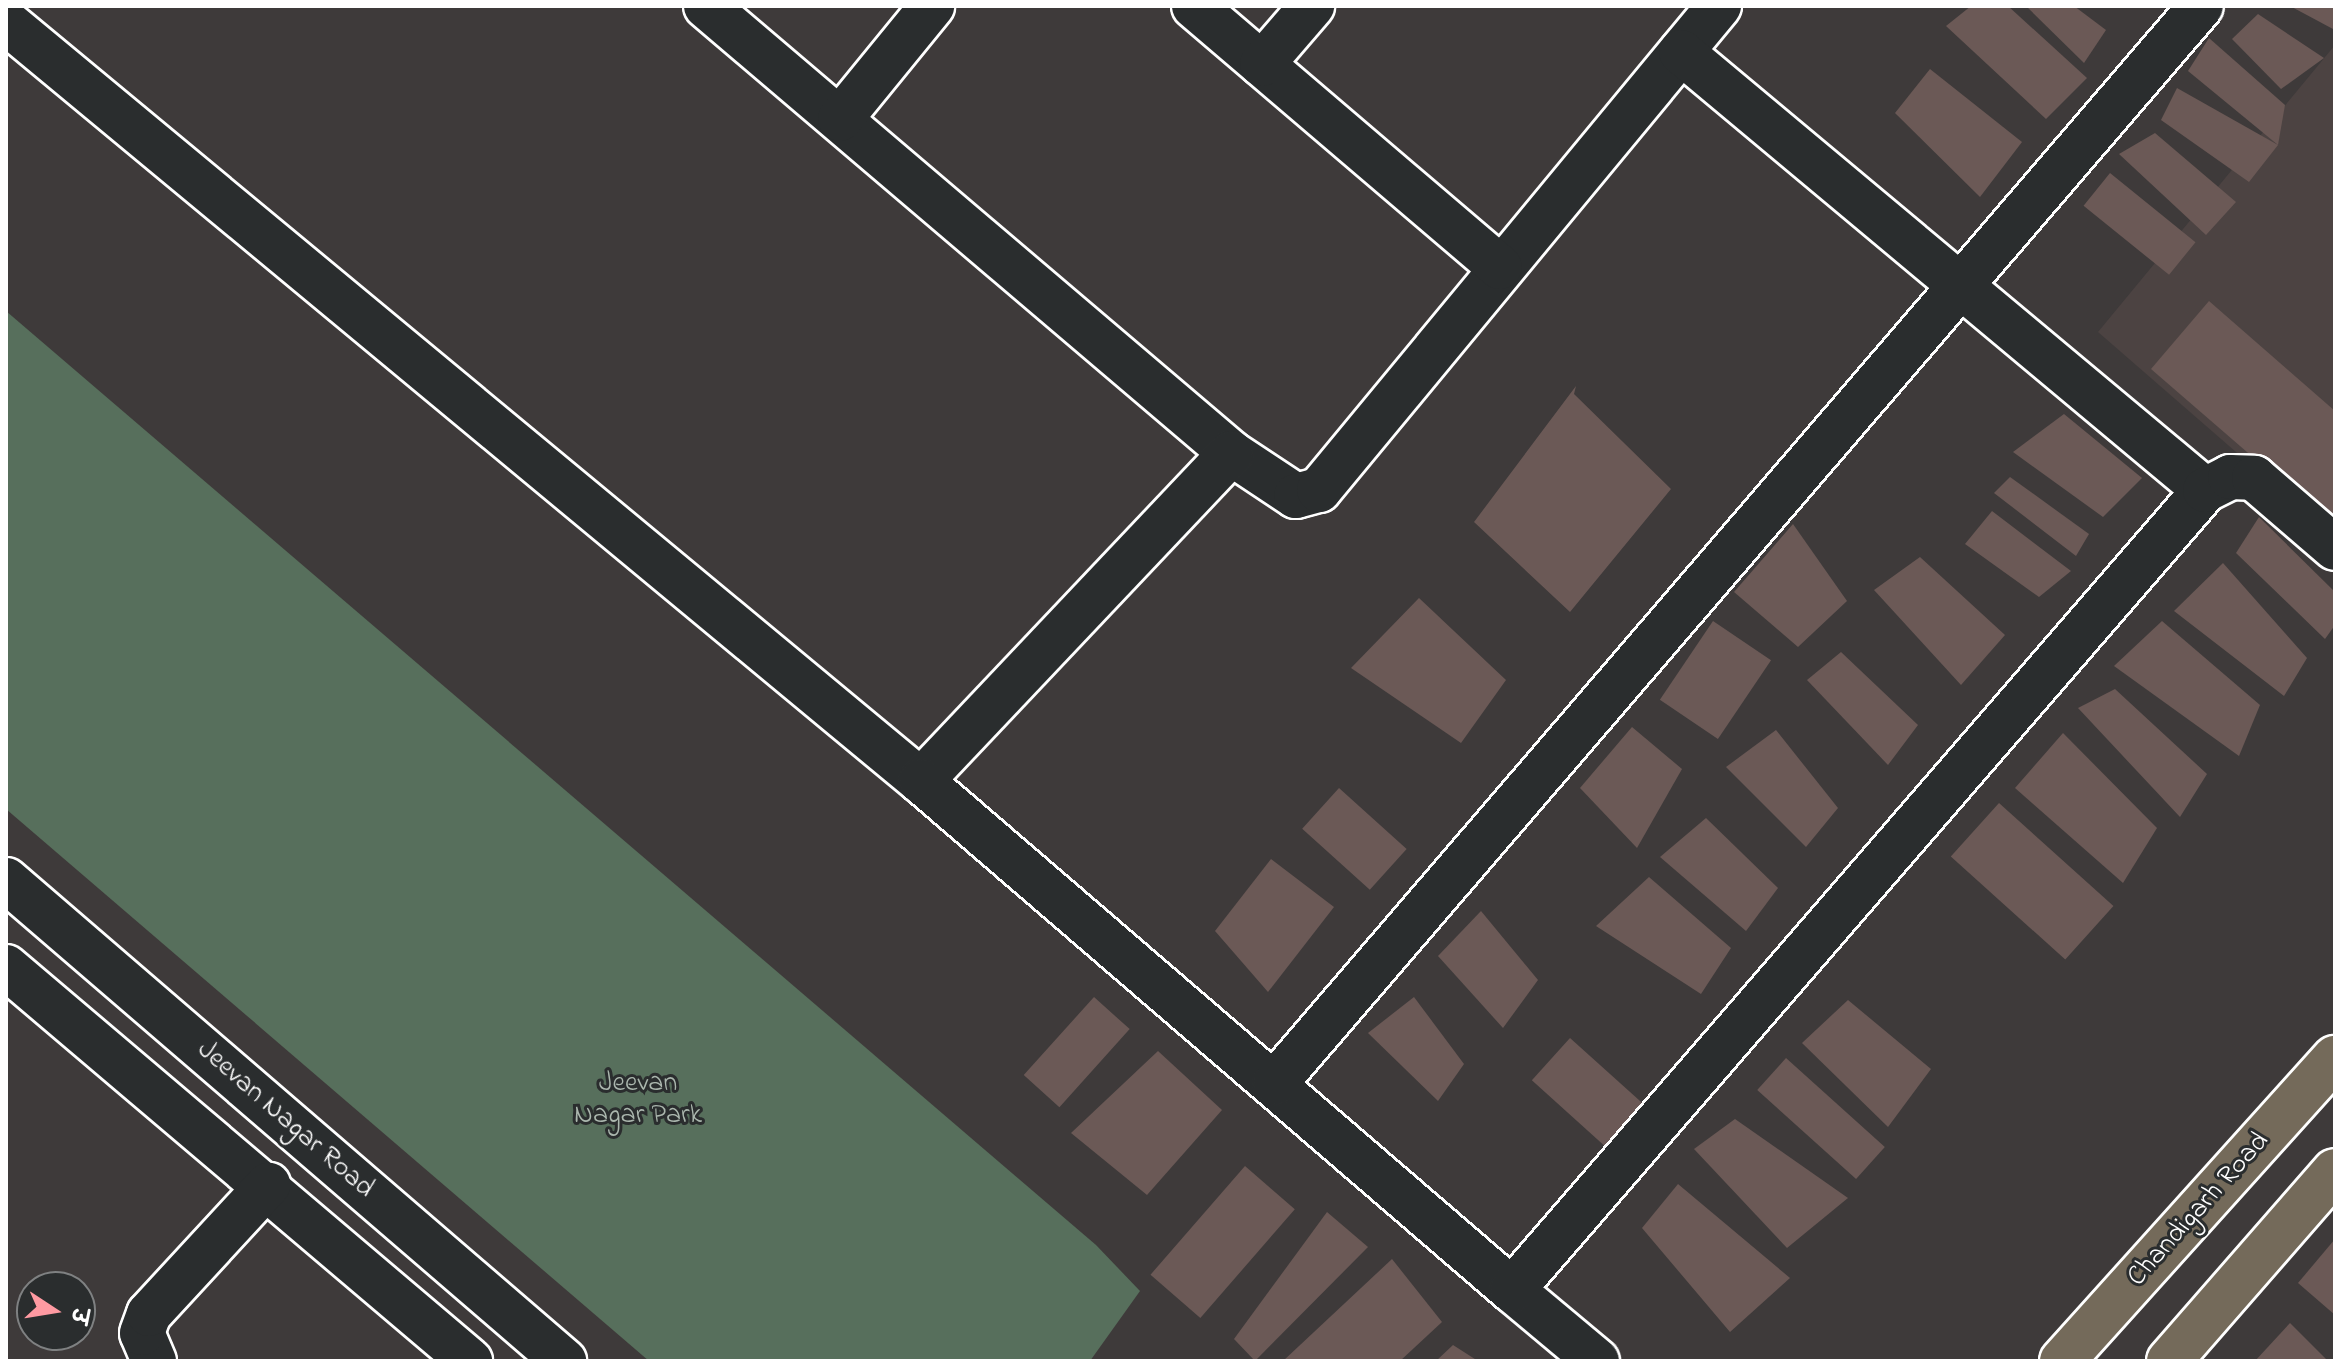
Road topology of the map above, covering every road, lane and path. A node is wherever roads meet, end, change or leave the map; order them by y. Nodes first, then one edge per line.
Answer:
1 (706, 6) edge
2 (932, 6) edge
3 (1194, 6) edge
4 (1312, 6) edge
5 (1719, 6) edge
6 (2201, 6) edge
7 (6, 22) edge
8 (1681, 52) junction
9 (1262, 64) junction
10 (840, 119) junction
11 (1500, 267) junction
12 (1962, 290) junction
13 (1231, 453) junction
14 (2205, 490) junction
15 (2335, 548) edge
16 (921, 781) junction
17 (6, 880) edge
18 (6, 967) edge
19 (2335, 1058) edge
20 (1275, 1083) junction
21 (2335, 1171) edge
22 (268, 1185) junction
23 (1512, 1290) junction
24 (154, 1361) edge
25 (470, 1361) edge
26 (564, 1361) edge
27 (1597, 1361) edge
28 (2062, 1361) edge
29 (2169, 1361) edge

1 - 10 street
2 - 10 street
3 - 9 street
4 - 9 street
5 - 8 street
6 - 12 street
7 - 16 street
8 - 11 street
8 - 12 street
9 - 11 street
10 - 13 street
11 - 13 street
12 - 14 street
12 - 20 street
13 - 16 street
14 - 15 street
14 - 23 street
16 - 20 street
17 - 26 street, Jeevan Nagar Road
18 - 22 street
19 - 28 main road, Chandigarh Road
20 - 23 street
21 - 29 main road
22 - 24 street
22 - 25 street
23 - 27 street

